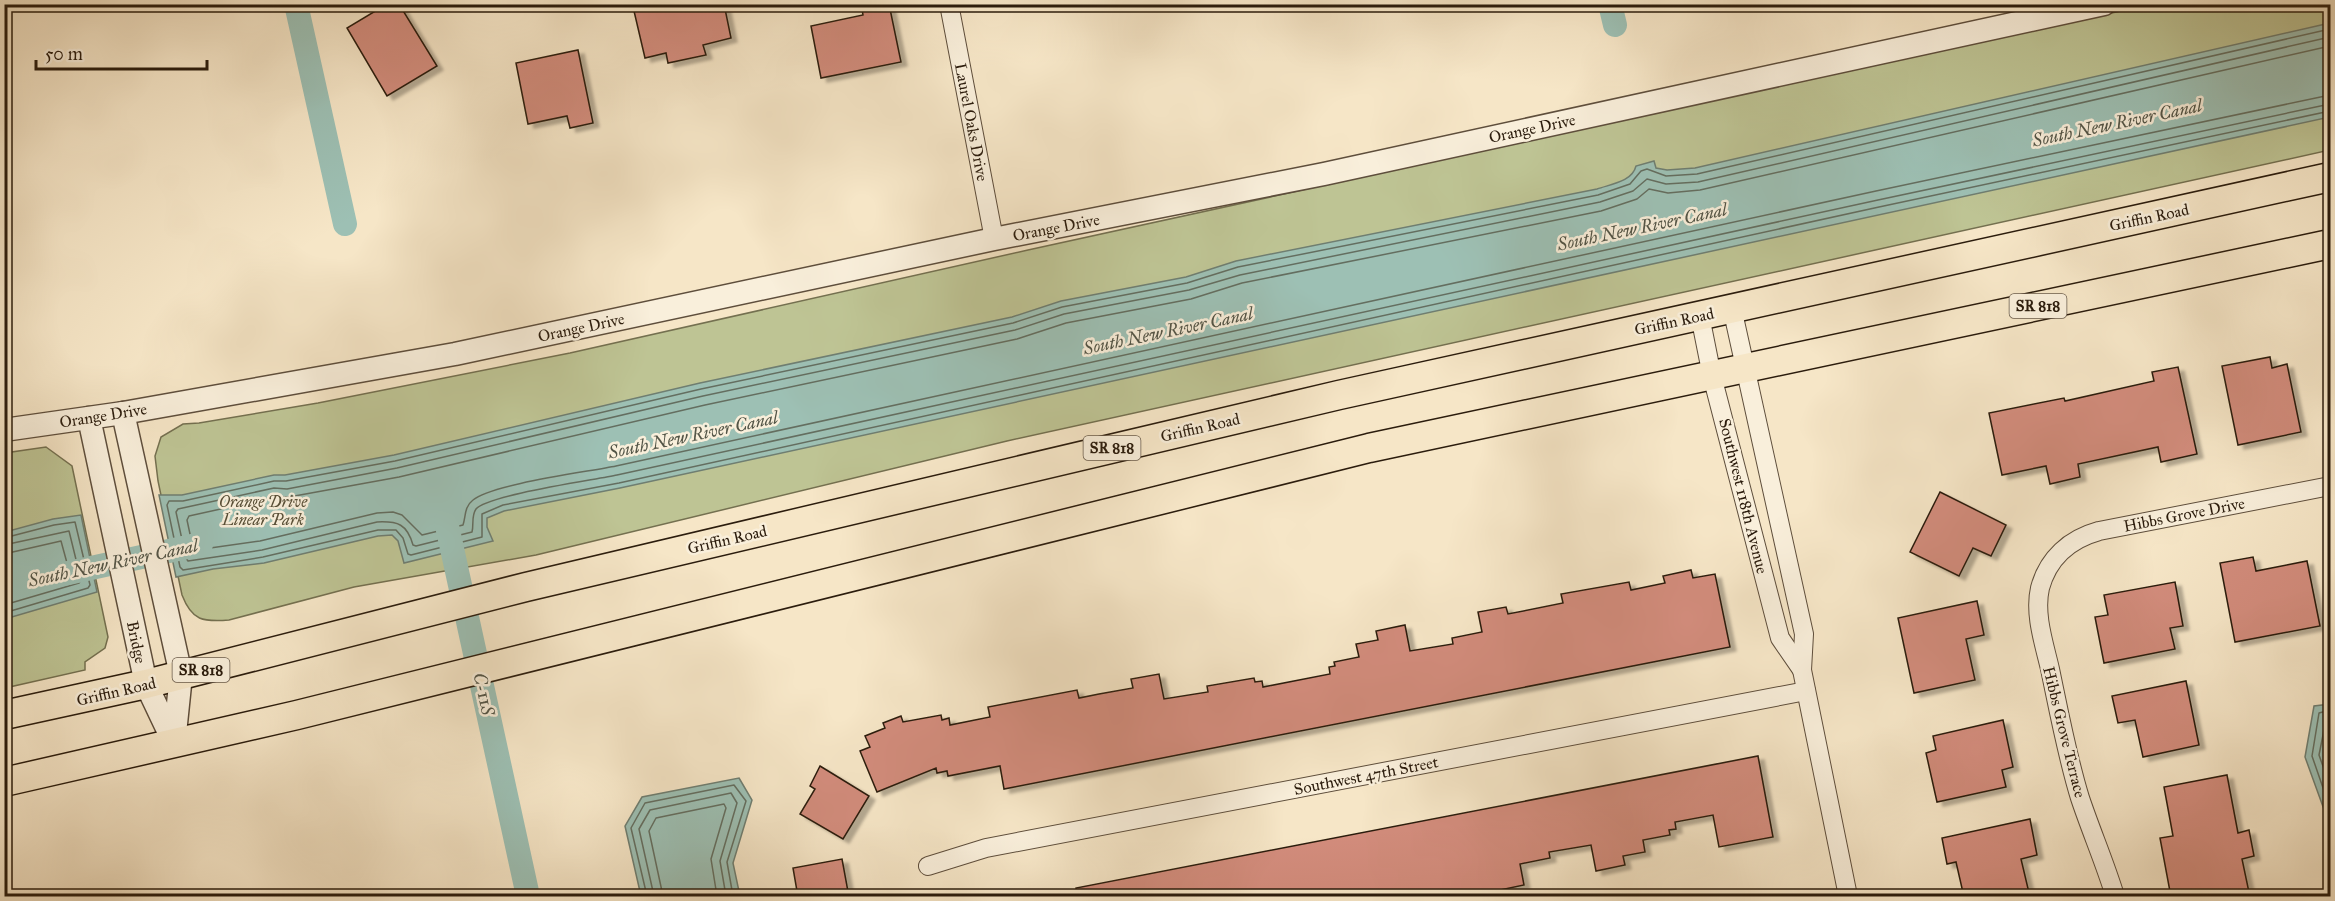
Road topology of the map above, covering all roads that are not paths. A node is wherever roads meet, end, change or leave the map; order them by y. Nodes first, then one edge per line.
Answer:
1 (949, 4) edge
2 (2094, 6) edge
3 (2331, 177) edge
4 (994, 239) junction
5 (2331, 244) edge
6 (1732, 308) junction
7 (1700, 316) junction
8 (1745, 368) junction
9 (1712, 376) junction
10 (123, 413) junction
11 (89, 418) junction
12 (4, 430) edge
13 (2331, 486) edge
14 (2049, 565) joint
15 (1802, 670) junction
16 (181, 675) junction
17 (146, 684) junction
18 (1806, 691) junction
19 (4, 715) edge
20 (174, 743) junction
21 (4, 782) edge
22 (927, 866) dead end
23 (1848, 897) edge
24 (2115, 897) edge

1 - 4 street, Laurel Oaks Drive
2 - 4 street, Orange Drive
3 - 6 main road, Griffin Road / SR 818
4 - 10 street, Orange Drive
5 - 8 main road, SR 818
6 - 7 main road, Griffin Road / SR 818
6 - 8 street, Southwest 118th Avenue
7 - 9 street, Southwest 118th Avenue
7 - 16 main road, Griffin Road / SR 818
8 - 9 main road, SR 818
8 - 15 street, Southwest 118th Avenue
9 - 15 street, Southwest 118th Avenue
9 - 20 main road, SR 818
10 - 11 street, Orange Drive
10 - 16 street
11 - 12 street, Orange Drive
11 - 17 street, Bridge
13 - 14 street, Hibbs Grove Drive
14 - 24 street, Hibbs Grove Terrace
15 - 18 street, Southwest 118th Avenue
16 - 17 main road, Griffin Road / SR 818
16 - 20 street
17 - 19 main road, Griffin Road / SR 818
17 - 20 street, Bridge
18 - 22 street, Southwest 47th Street
18 - 23 street, Southwest 118th Avenue
20 - 21 main road, SR 818

